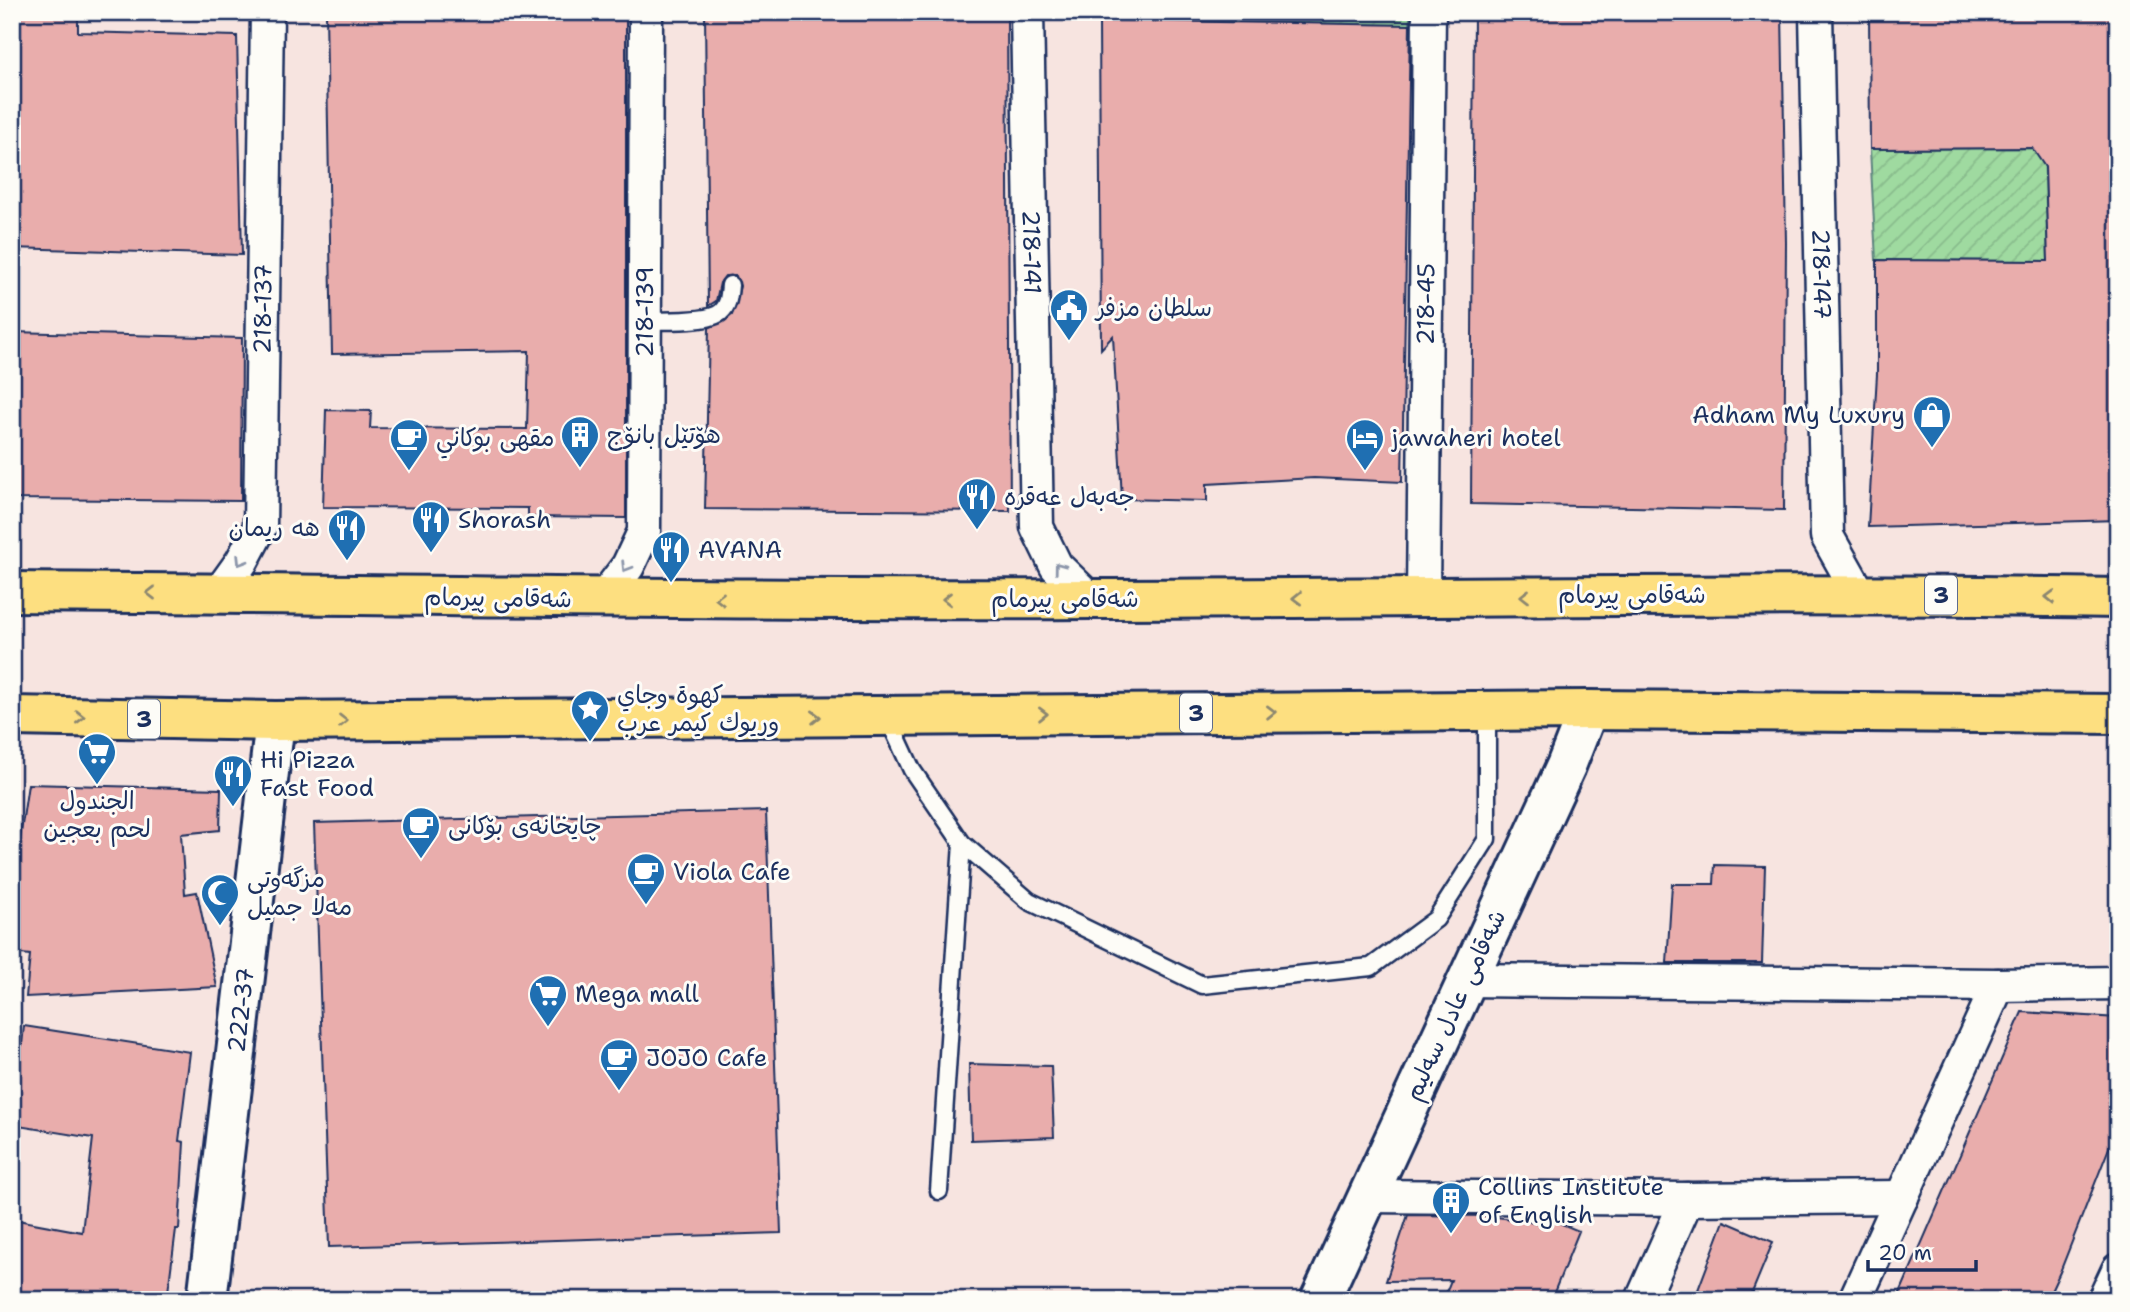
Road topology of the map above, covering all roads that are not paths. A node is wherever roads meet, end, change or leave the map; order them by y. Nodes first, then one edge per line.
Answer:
1 (267, 12) edge
2 (646, 12) edge
3 (1027, 12) edge
4 (1429, 12) edge
5 (1816, 12) edge
6 (730, 285) dead end
7 (647, 321) junction
8 (12, 592) edge
9 (219, 593) junction
10 (1859, 593) junction
11 (1423, 596) junction
12 (2118, 598) edge
13 (603, 599) junction
14 (1090, 599) junction
15 (1487, 710) junction
16 (1588, 710) junction
17 (2118, 714) edge
18 (12, 716) edge
19 (887, 716) junction
20 (275, 721) junction
21 (962, 843) junction
22 (1466, 980) junction
23 (2118, 983) edge
24 (1998, 985) junction
25 (939, 1191) dead end
26 (1367, 1196) junction
27 (1902, 1197) junction
28 (1687, 1199) junction
29 (2118, 1270) edge
30 (207, 1300) edge
31 (1320, 1300) edge
32 (1642, 1300) edge
33 (1855, 1300) edge
34 (2104, 1300) edge

1 -> 9 street, 218-137
2 - 7 street, 218-139
14 -> 3 street, 218-141
4 - 11 street, 218-45
5 - 10 street, 218-147
6 - 7 lane
7 -> 13 street, 218-139
9 -> 8 highway, شەقامی پیرمام / 3
9 - 13 highway, شەقامی پیرمام / 3
10 -> 11 highway, شەقامی پیرمام / 3
12 -> 10 highway, شەقامی پیرمام / 3
11 -> 14 highway, شەقامی پیرمام / 3
14 -> 13 highway, شەقامی پیرمام / 3
15 - 16 highway, 3
19 -> 15 highway, 3
15 - 21 lane
16 - 17 highway, 3
16 - 22 street, شەقامی عادل سەلیم
18 -> 20 highway, 3
20 -> 19 highway, 3
19 - 21 lane
20 - 30 street, 222-37
21 - 25 lane
22 - 24 street
22 - 26 street, شەقامی عادل سەلیم
23 - 24 street
24 - 27 street
26 - 28 street
26 - 31 street, شەقامی عادل سەلیم
27 - 28 street
27 - 33 street
28 - 32 street
29 - 34 street

